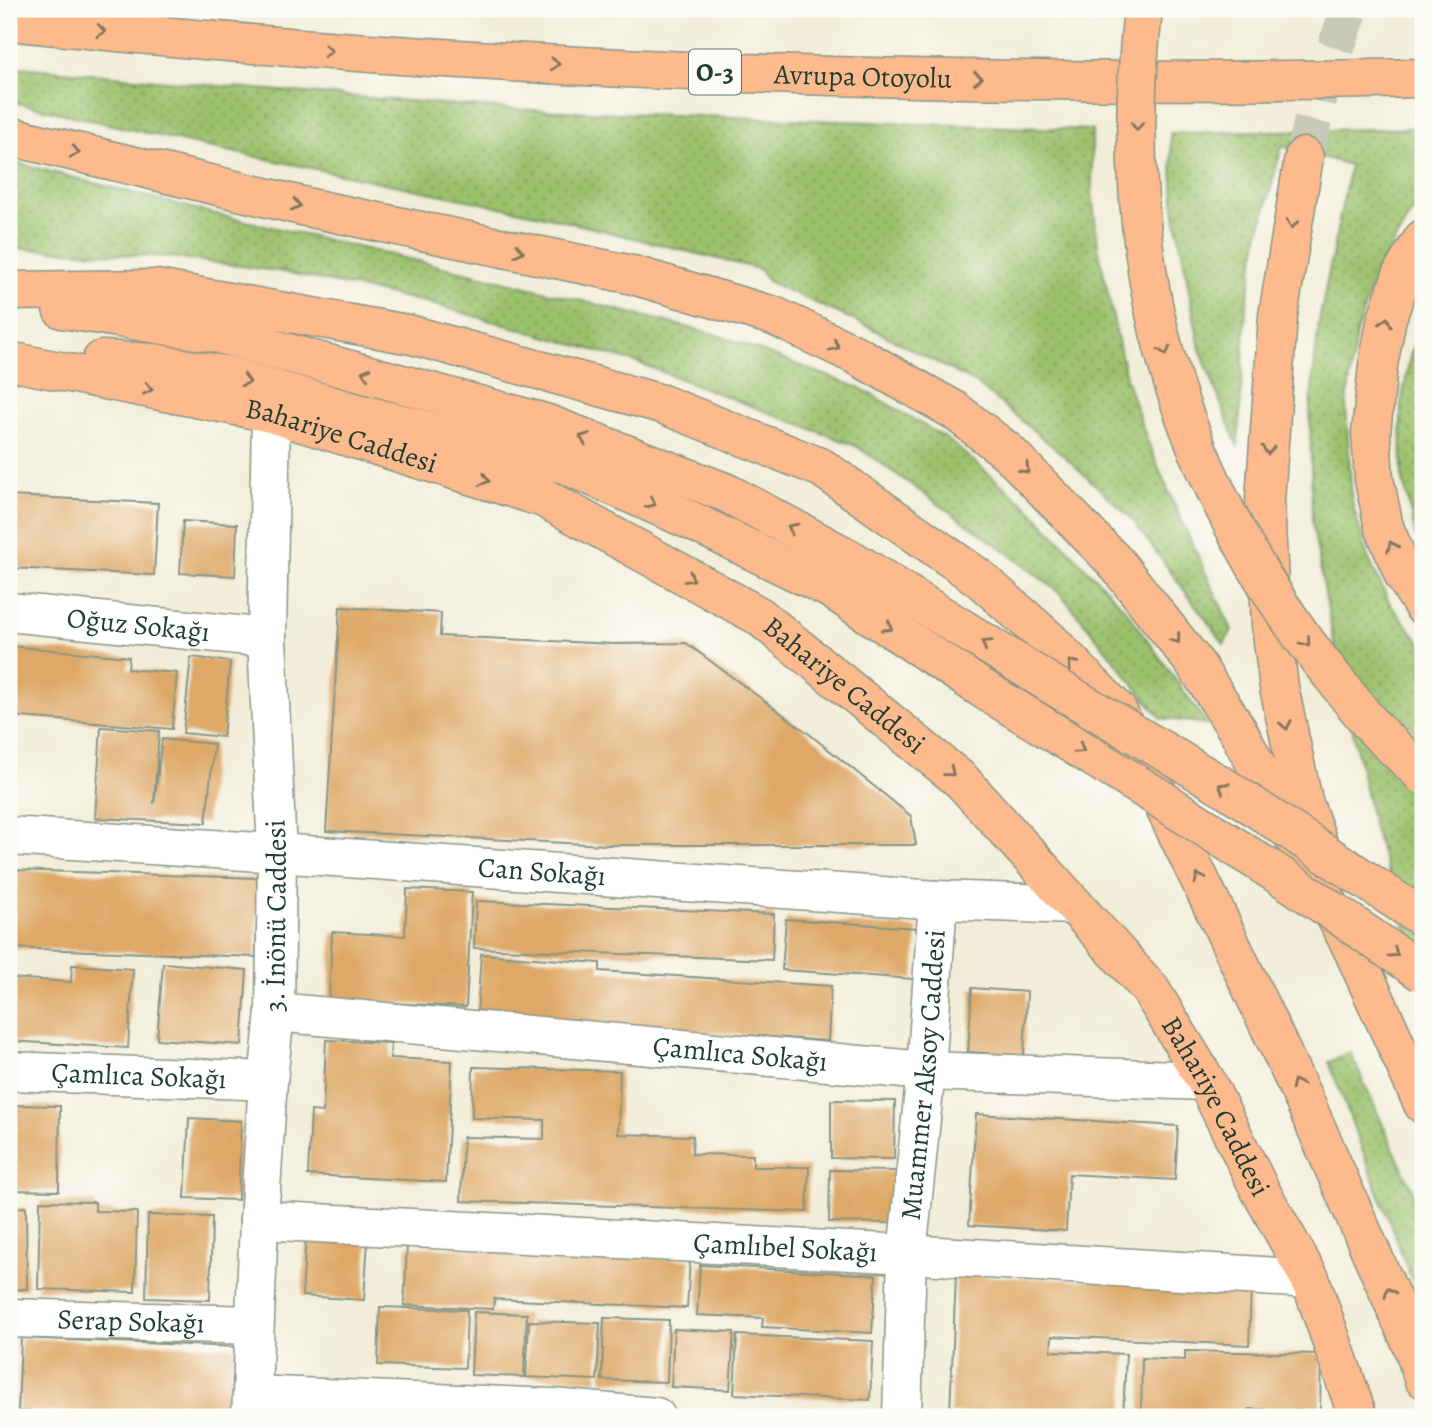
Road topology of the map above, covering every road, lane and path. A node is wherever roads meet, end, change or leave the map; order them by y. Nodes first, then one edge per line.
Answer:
1 (1143, 9) edge
2 (9, 21) edge
3 (1423, 79) edge
4 (9, 136) edge
5 (1304, 157) tunnel mouth
6 (1423, 239) edge
7 (9, 291) edge
8 (9, 303) edge
9 (9, 356) edge
10 (9, 361) edge
11 (271, 413) junction
12 (842, 575) junction
13 (1423, 606) edge
14 (9, 612) edge
15 (267, 638) junction
16 (1423, 775) edge
17 (9, 836) edge
18 (277, 853) junction
19 (938, 900) junction
20 (1074, 905) junction
21 (1423, 918) edge
22 (1352, 948) junction
23 (1423, 973) edge
24 (275, 1012) junction
25 (9, 1071) edge
26 (926, 1071) junction
27 (1206, 1081) junction
28 (268, 1082) junction
29 (1423, 1104) edge
30 (260, 1220) junction
31 (907, 1254) junction
32 (1310, 1279) junction
33 (9, 1318) edge
34 (254, 1325) junction
35 (1423, 1378) edge
36 (252, 1406) edge
37 (656, 1417) edge
38 (902, 1417) edge
39 (1358, 1417) edge

1 -> 16 main road, bridge
2 -> 3 main road, Avrupa Otoyolu / O-3
4 -> 22 main road
5 -> 22 main road
13 -> 6 main road
35 -> 7 main road
12 -> 8 main road
9 -> 12 main road
10 -> 11 main road, Bahariye Caddesi
11 - 15 street, 3. İnönü Caddesi
11 -> 20 main road, Bahariye Caddesi
21 -> 12 main road, bridge
12 -> 23 main road, bridge
14 - 15 street, Oğuz Sokağı
15 - 18 street, 3. İnönü Caddesi
17 - 18 street, Can Sokağı
18 - 19 street, Can Sokağı
18 - 24 street, 3. İnönü Caddesi
19 - 20 street, Can Sokağı
19 - 26 street, Muammer Aksoy Caddesi
20 - 27 main road, Bahariye Caddesi
22 - 29 main road
24 - 26 street, Çamlıca Sokağı
24 - 28 street, 3. İnönü Caddesi
25 - 28 street, Çamlıca Sokağı
26 - 27 street, Çamlıca Sokağı
26 - 31 street, Muammer Aksoy Caddesi
27 - 32 main road, Bahariye Caddesi
28 - 30 street, 3. İnönü Caddesi
30 - 31 street, Çamlıbel Sokağı
30 - 34 street, 3. İnönü Caddesi
31 - 32 street, Çamlıbel Sokağı
31 - 38 street, Muammer Aksoy Caddesi
32 - 39 main road, Bahariye Caddesi
33 - 34 street, Serap Sokağı
34 - 36 street, 3. İnönü Caddesi
36 - 37 street

